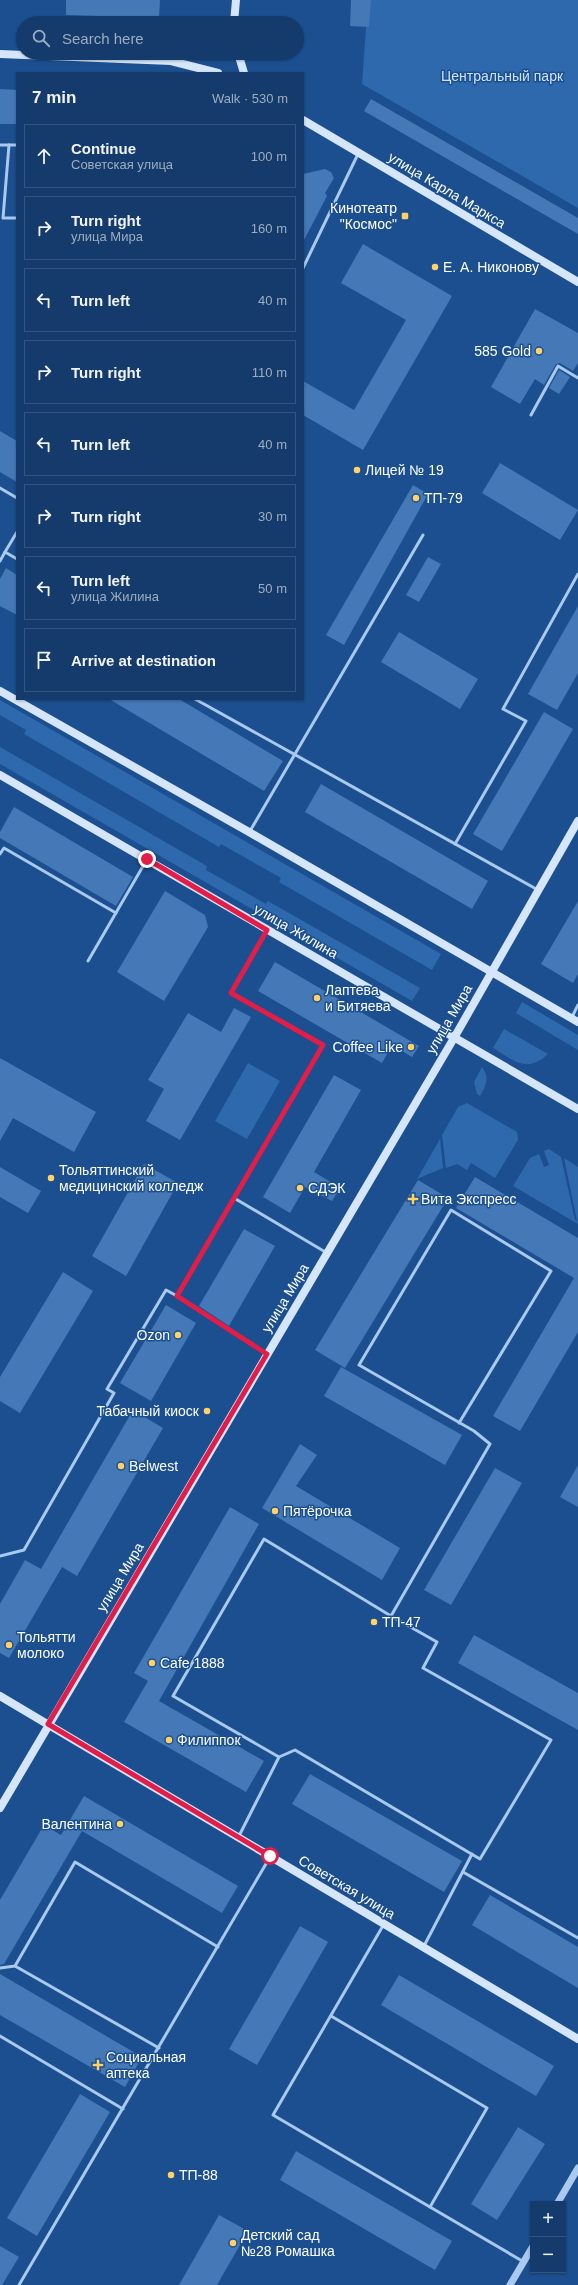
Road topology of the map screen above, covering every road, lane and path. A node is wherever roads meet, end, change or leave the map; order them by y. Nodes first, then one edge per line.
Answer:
1 (236, 0) edge
2 (235, 16) edge
3 (0, 54) edge
4 (16, 55) edge
5 (147, 60) edge
6 (240, 60) edge
7 (192, 69) edge
8 (212, 72) edge
9 (244, 72) edge
10 (304, 121) edge
11 (0, 145) edge
12 (8, 145) junction
13 (16, 145) edge
14 (359, 152) junction
15 (16, 218) edge
16 (304, 266) edge
17 (578, 282) edge
18 (578, 378) edge
19 (531, 414) dead end
20 (0, 488) edge
21 (16, 497) edge
22 (16, 534) edge
23 (423, 536) dead end
24 (5, 552) junction
25 (16, 558) edge
26 (0, 561) edge
27 (578, 574) edge
28 (0, 691) edge
29 (197, 700) edge
30 (295, 754) junction
31 (0, 775) edge
32 (578, 821) edge
33 (249, 832) junction
34 (455, 844) junction
35 (0, 854) edge
36 (147, 859) junction
37 (538, 891) junction
38 (116, 913) junction
39 (267, 930) junction
40 (88, 961) dead end
41 (492, 972) junction
42 (578, 1005) edge
43 (574, 1020) edge
44 (454, 1038) junction
45 (578, 1109) edge
46 (234, 1198) junction
47 (327, 1253) junction
48 (177, 1296) junction
49 (267, 1354) junction
50 (459, 1423) junction
51 (0, 1556) edge
52 (391, 1616) junction
53 (0, 1696) edge
54 (48, 1724) junction
55 (279, 1757) junction
56 (0, 1808) edge
57 (238, 1837) junction
58 (472, 1854) junction
59 (270, 1856) junction
60 (463, 1872) junction
61 (384, 1924) junction
62 (578, 1938) edge
63 (218, 1947) junction
64 (423, 1947) junction
65 (15, 1966) junction
66 (0, 1968) edge
67 (331, 2016) junction
68 (0, 2036) edge
69 (578, 2039) edge
70 (158, 2048) junction
71 (123, 2109) junction
72 (578, 2168) edge
73 (559, 2201) edge
74 (430, 2207) junction
75 (530, 2251) edge
76 (524, 2262) junction
77 (19, 2285) edge
78 (510, 2285) edge

1 - 2 main road
3 - 4 main road
5 - 7 main road
6 - 9 main road
7 - 8 main road
10 - 14 main road, улица Карла Маркса
11 - 12 lane
12 - 13 lane
12 - 15 lane
14 - 16 lane
14 - 17 main road, улица Карла Маркса
18 - 19 lane
20 - 21 lane
22 - 24 lane
23 - 30 lane
24 - 25 lane
24 - 26 lane
27 - 34 lane
28 - 33 main road
29 - 30 lane
30 - 33 lane
30 - 34 lane
31 - 36 main road, улица Жилина
32 - 37 main road, улица Мира
33 - 41 main road
34 - 37 lane
35 - 38 lane
36 - 38 lane
36 - 39 main road, улица Жилина
37 - 41 main road, улица Мира
38 - 40 lane
39 - 44 main road, улица Жилина
39 - 46 lane
41 - 43 main road
41 - 44 main road, улица Мира
42 - 43 lane
44 - 45 main road, улица Жилина
44 - 47 main road, улица Мира
46 - 47 lane
46 - 48 lane
47 - 49 main road, улица Мира
48 - 49 lane
48 - 51 lane
49 - 54 main road, улица Мира
50 - 50 lane
50 - 52 lane
52 - 55 lane
52 - 58 lane
53 - 54 main road, Советская улица
54 - 56 main road, улица Мира
54 - 57 main road, Советская улица
55 - 57 lane
55 - 58 lane
57 - 59 main road, Советская улица
58 - 60 lane
59 - 61 main road, Советская улица
59 - 63 lane
60 - 62 lane
60 - 64 lane
61 - 64 main road, Советская улица
61 - 67 lane
63 - 65 lane
63 - 70 lane
64 - 69 main road, Советская улица
65 - 66 lane
65 - 70 lane
67 - 74 lane
67 - 74 lane
68 - 71 lane
70 - 71 lane
71 - 77 lane
72 - 73 street
74 - 76 lane
75 - 76 street
76 - 78 street

